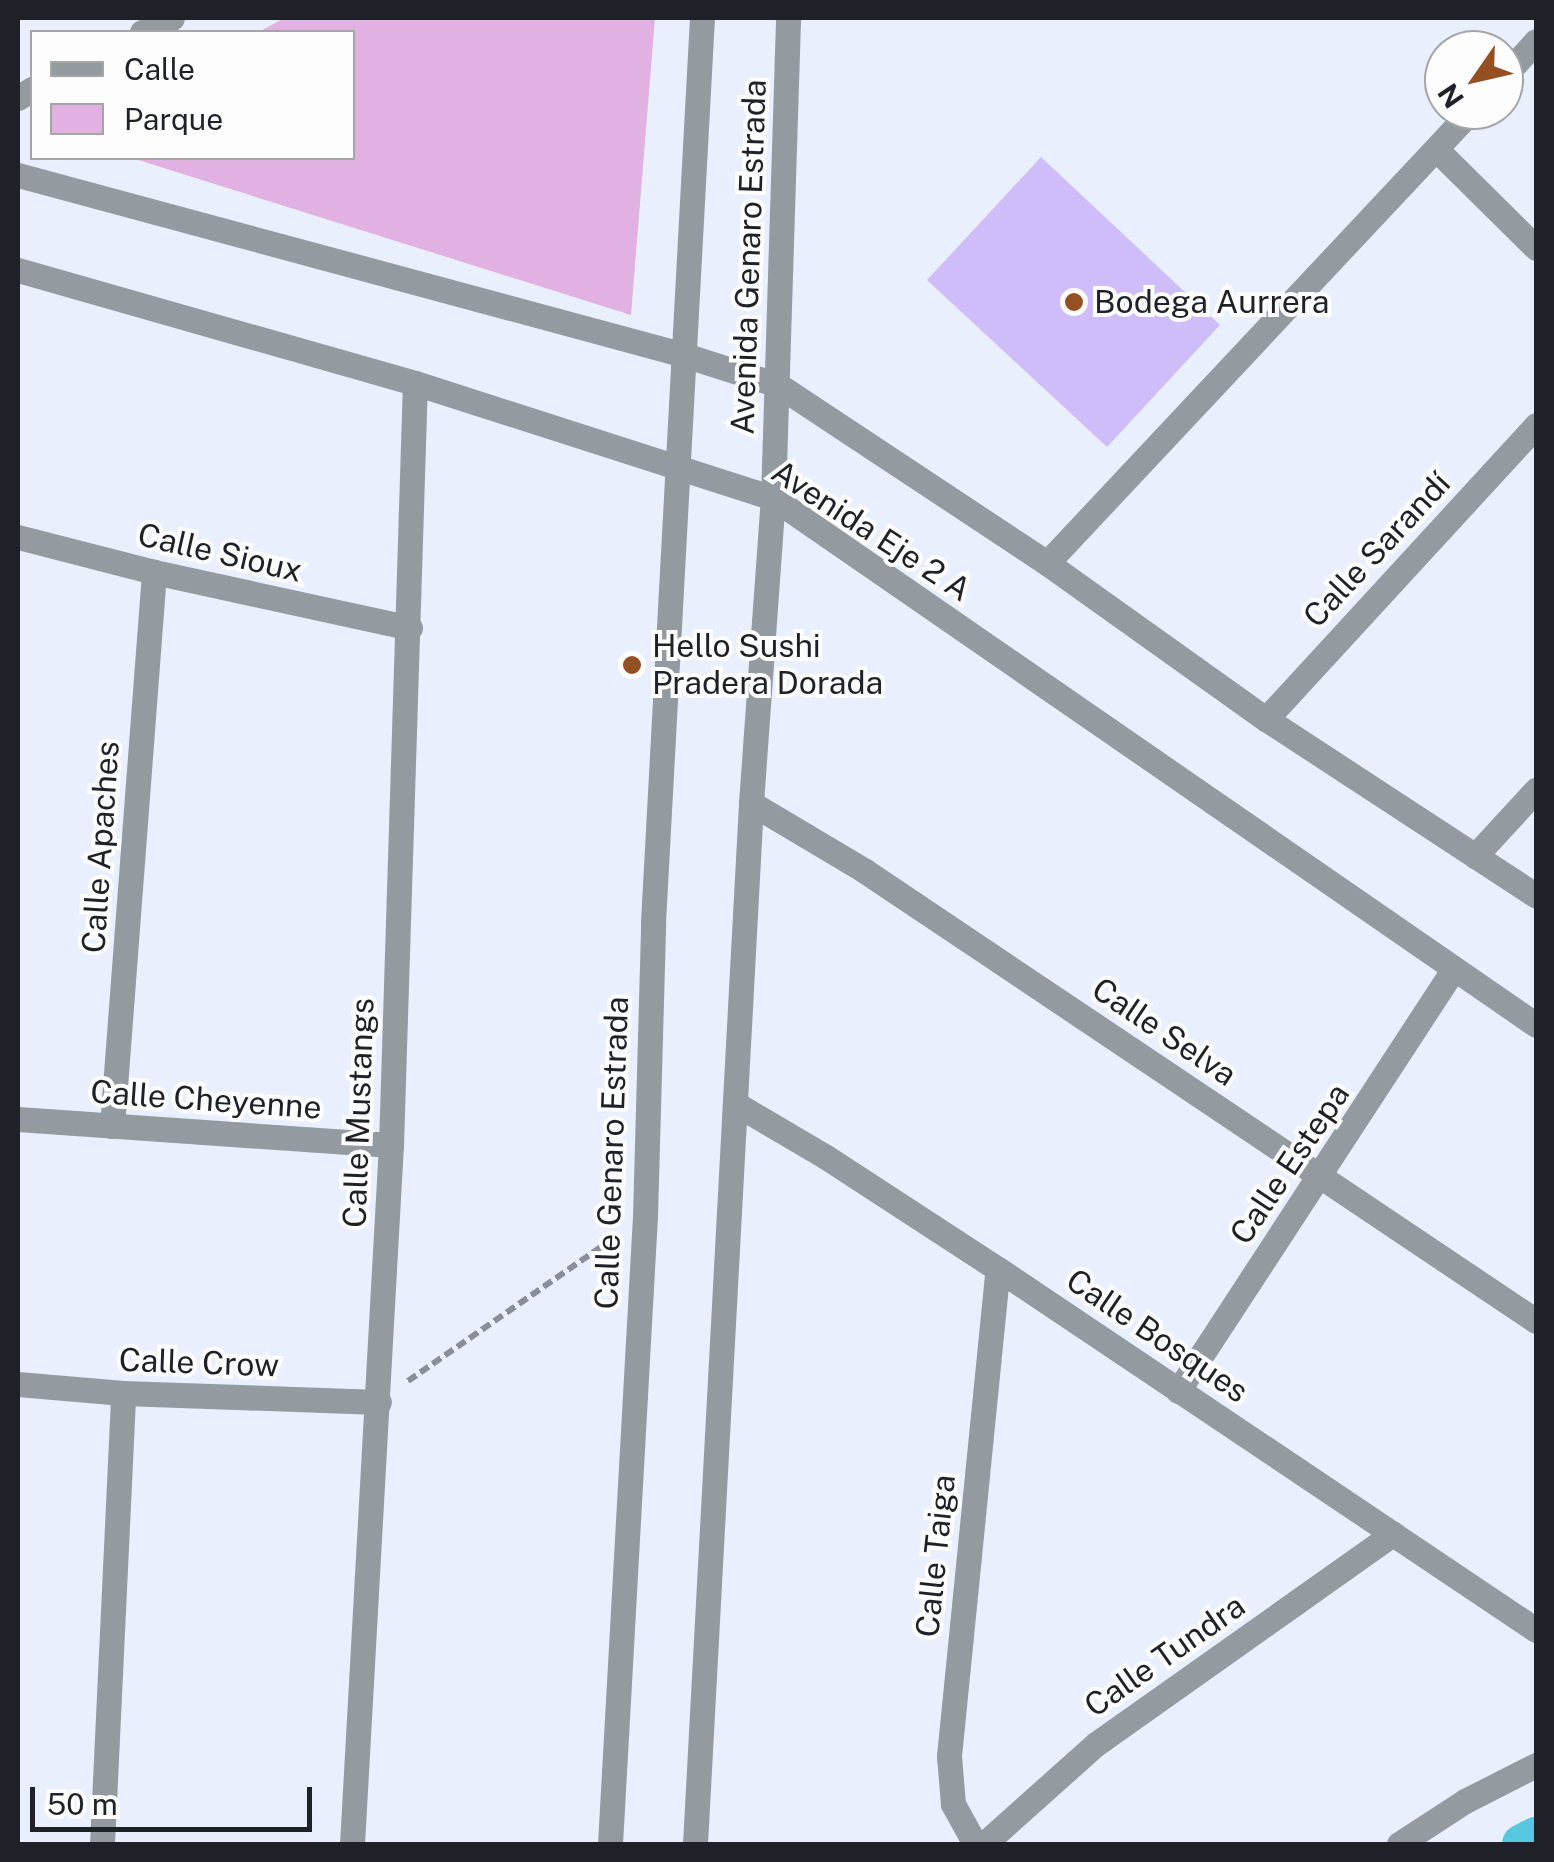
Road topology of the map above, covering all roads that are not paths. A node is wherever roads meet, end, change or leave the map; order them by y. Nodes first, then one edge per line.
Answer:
1 (172, 18) edge
2 (702, 18) edge
3 (788, 18) edge
4 (146, 30) edge
5 (1453, 130) edge
6 (1436, 148) junction
7 (18, 175) edge
8 (1536, 248) edge
9 (18, 270) edge
10 (681, 354) junction
11 (415, 383) junction
12 (778, 385) junction
13 (1536, 425) edge
14 (677, 464) junction
15 (773, 498) junction
16 (18, 536) edge
17 (1047, 563) junction
18 (154, 572) junction
19 (410, 628) junction
20 (1266, 719) junction
21 (1536, 790) edge
22 (751, 803) junction
23 (1474, 856) junction
24 (1536, 896) edge
25 (1453, 970) junction
26 (1536, 1026) edge
27 (736, 1104) junction
28 (18, 1119) edge
29 (112, 1126) junction
30 (391, 1145) junction
31 (1320, 1176) junction
32 (998, 1269) junction
33 (1536, 1321) edge
34 (18, 1384) edge
35 (1178, 1392) junction
36 (123, 1393) junction
37 (379, 1402) junction
38 (1393, 1534) junction
39 (1536, 1630) edge
40 (1536, 1766) edge
41 (102, 1844) edge
42 (352, 1844) edge
43 (610, 1844) edge
44 (695, 1844) edge
45 (975, 1844) edge
46 (984, 1844) edge
47 (1399, 1844) edge

1 - 4 street
2 - 10 street, Avenida Genaro Estrada
3 - 12 street, Avenida Genaro Estrada
5 - 6 street
6 - 8 street
6 - 17 street
7 - 10 street
9 - 11 street, Avenida Eje 2 A
10 - 12 street
10 - 14 street, Avenida Genaro Estrada
11 - 14 street, Avenida Eje 2 A
11 - 19 street, Calle Mustangs
12 - 15 street, Avenida Genaro Estrada
12 - 17 street
13 - 20 street, Calle Sarandí
14 - 15 street, Avenida Eje 2 A
14 - 43 street, Calle Genaro Estrada
15 - 22 street
15 - 25 street, Avenida Eje 2 A
16 - 18 street, Calle Sioux
17 - 20 street
18 - 19 street, Calle Sioux
18 - 29 street, Calle Apaches
19 - 30 street, Calle Mustangs
20 - 23 street
21 - 23 street
22 - 27 street
22 - 31 street, Calle Selva
23 - 24 street
25 - 26 street, Avenida Eje 2 A
25 - 31 street, Calle Estepa
27 - 32 street, Calle Bosques
27 - 44 street
28 - 29 street, Calle Cheyenne
29 - 30 street, Calle Cheyenne
30 - 37 street, Calle Mustangs
31 - 33 street, Calle Selva
31 - 35 street, Calle Estepa
32 - 35 street, Calle Bosques
32 - 45 street, Calle Taiga
34 - 36 street, Calle Crow
35 - 38 street, Calle Bosques
36 - 37 street, Calle Crow
36 - 41 street
37 - 42 street, Calle Mustangs
38 - 39 street, Calle Bosques
38 - 46 street, Calle Tundra
40 - 47 street

